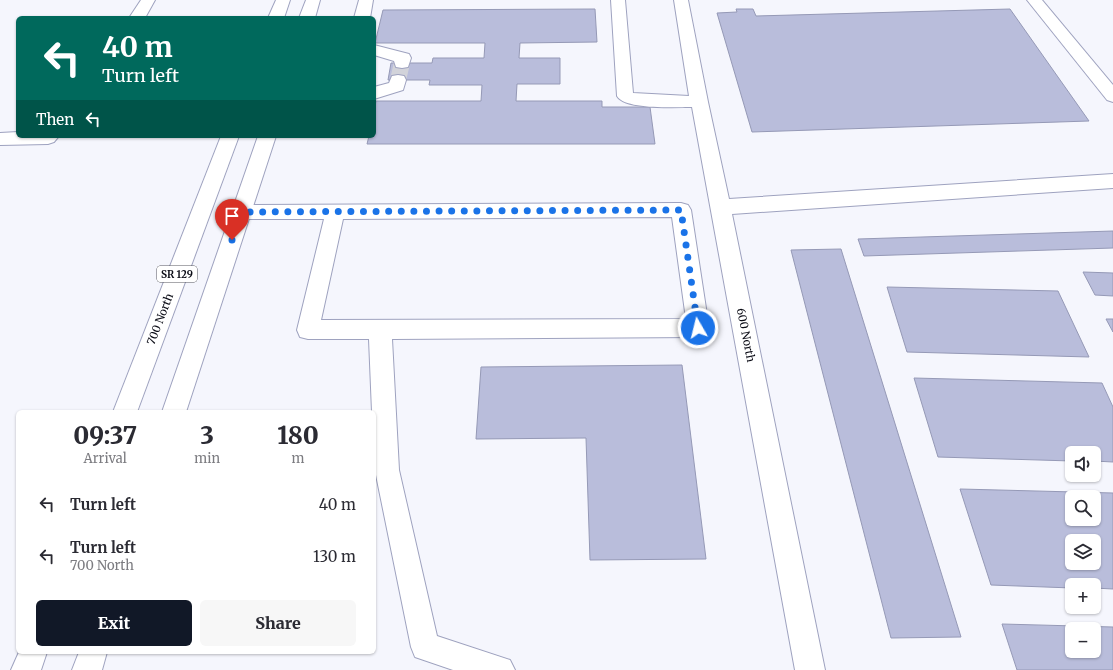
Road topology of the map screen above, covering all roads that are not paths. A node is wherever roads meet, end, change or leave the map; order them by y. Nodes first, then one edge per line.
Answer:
1 (148, 0) edge
2 (282, 0) edge
3 (313, 0) edge
4 (366, 0) edge
5 (618, 0) edge
6 (681, 0) edge
7 (1034, 0) edge
8 (138, 16) edge
9 (277, 16) edge
10 (307, 16) edge
11 (362, 16) edge
12 (376, 51) edge
13 (402, 63) dead end
14 (398, 80) tunnel mouth
15 (376, 92) edge
16 (1113, 96) edge
17 (699, 102) junction
18 (48, 138) edge
19 (229, 138) edge
20 (266, 138) edge
21 (0, 139) edge
22 (1113, 180) edge
23 (721, 207) junction
24 (242, 212) junction
25 (335, 213) junction
26 (380, 329) junction
27 (126, 410) edge
28 (175, 410) edge
29 (32, 654) edge
30 (93, 654) edge
31 (26, 670) edge
32 (87, 670) edge
33 (500, 670) edge
34 (810, 670) edge

1 - 8 street
2 - 9 street
3 - 10 street
4 - 11 street
5 - 17 street
6 - 17 street, 600 North
7 - 16 street
12 - 13 street
14 - 15 street
17 - 23 street, 600 North
18 - 21 street
19 - 27 street, 700 North / SR 129
20 - 24 street
22 - 23 street
23 - 34 street, 600 North
24 - 25 street
24 - 28 street
25 - 26 street
25 - 26 street
26 - 33 street
29 - 31 street
30 - 32 street

